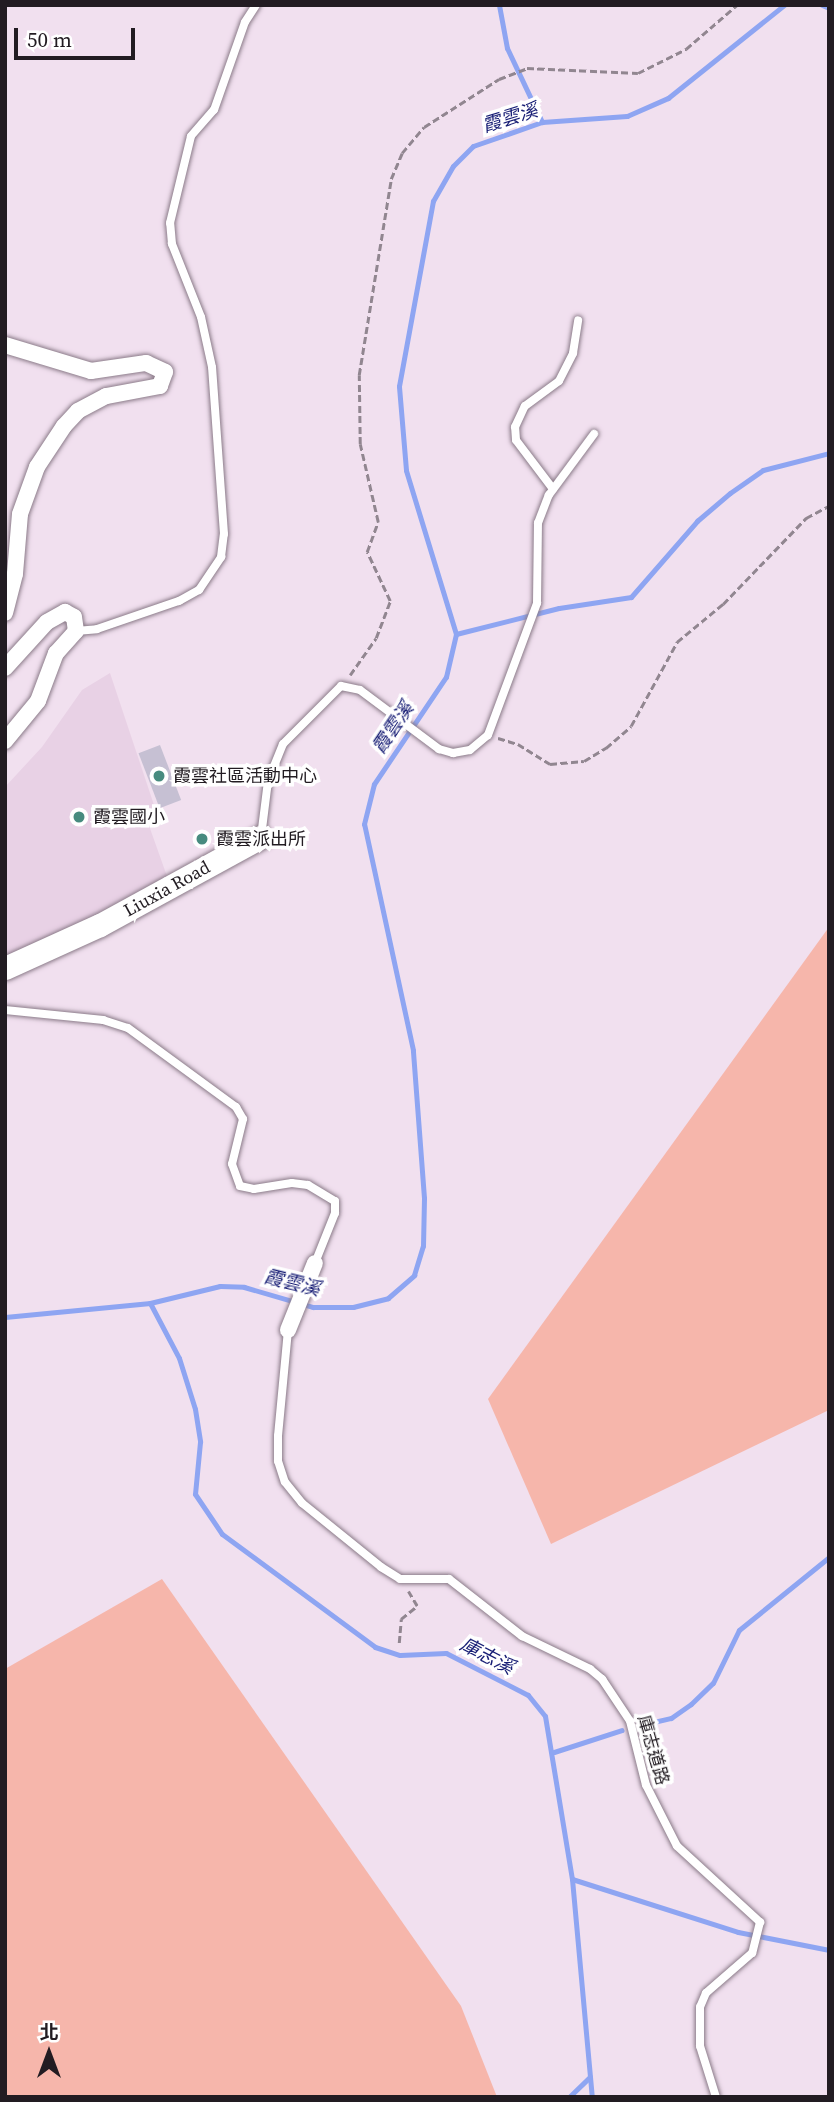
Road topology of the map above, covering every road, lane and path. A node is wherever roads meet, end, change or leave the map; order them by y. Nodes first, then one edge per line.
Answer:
1 (256, 5) edge
2 (737, 5) edge
3 (578, 320) dead end
4 (5, 345) edge
5 (594, 434) dead end
6 (553, 489) junction
7 (829, 506) edge
8 (5, 613) edge
9 (76, 631) junction
10 (5, 668) edge
11 (341, 686) junction
12 (488, 735) junction
13 (5, 741) edge
14 (261, 837) joint
15 (5, 968) edge
16 (5, 1010) edge
17 (315, 1264) joint
18 (288, 1330) joint
19 (400, 1579) junction
20 (399, 1643) dead end
21 (716, 2097) edge

1 - 9 lane
2 - 11 path
3 - 6 lane
4 - 8 street
5 - 6 lane
6 - 12 lane
7 - 12 path
9 - 10 street
9 - 13 street
11 - 12 lane
11 - 14 lane, Liuxia Road
14 - 15 street, Liuxia Road
16 - 17 lane
17 - 18 street
18 - 19 lane
19 - 20 path
19 - 21 lane, 庫志道路

